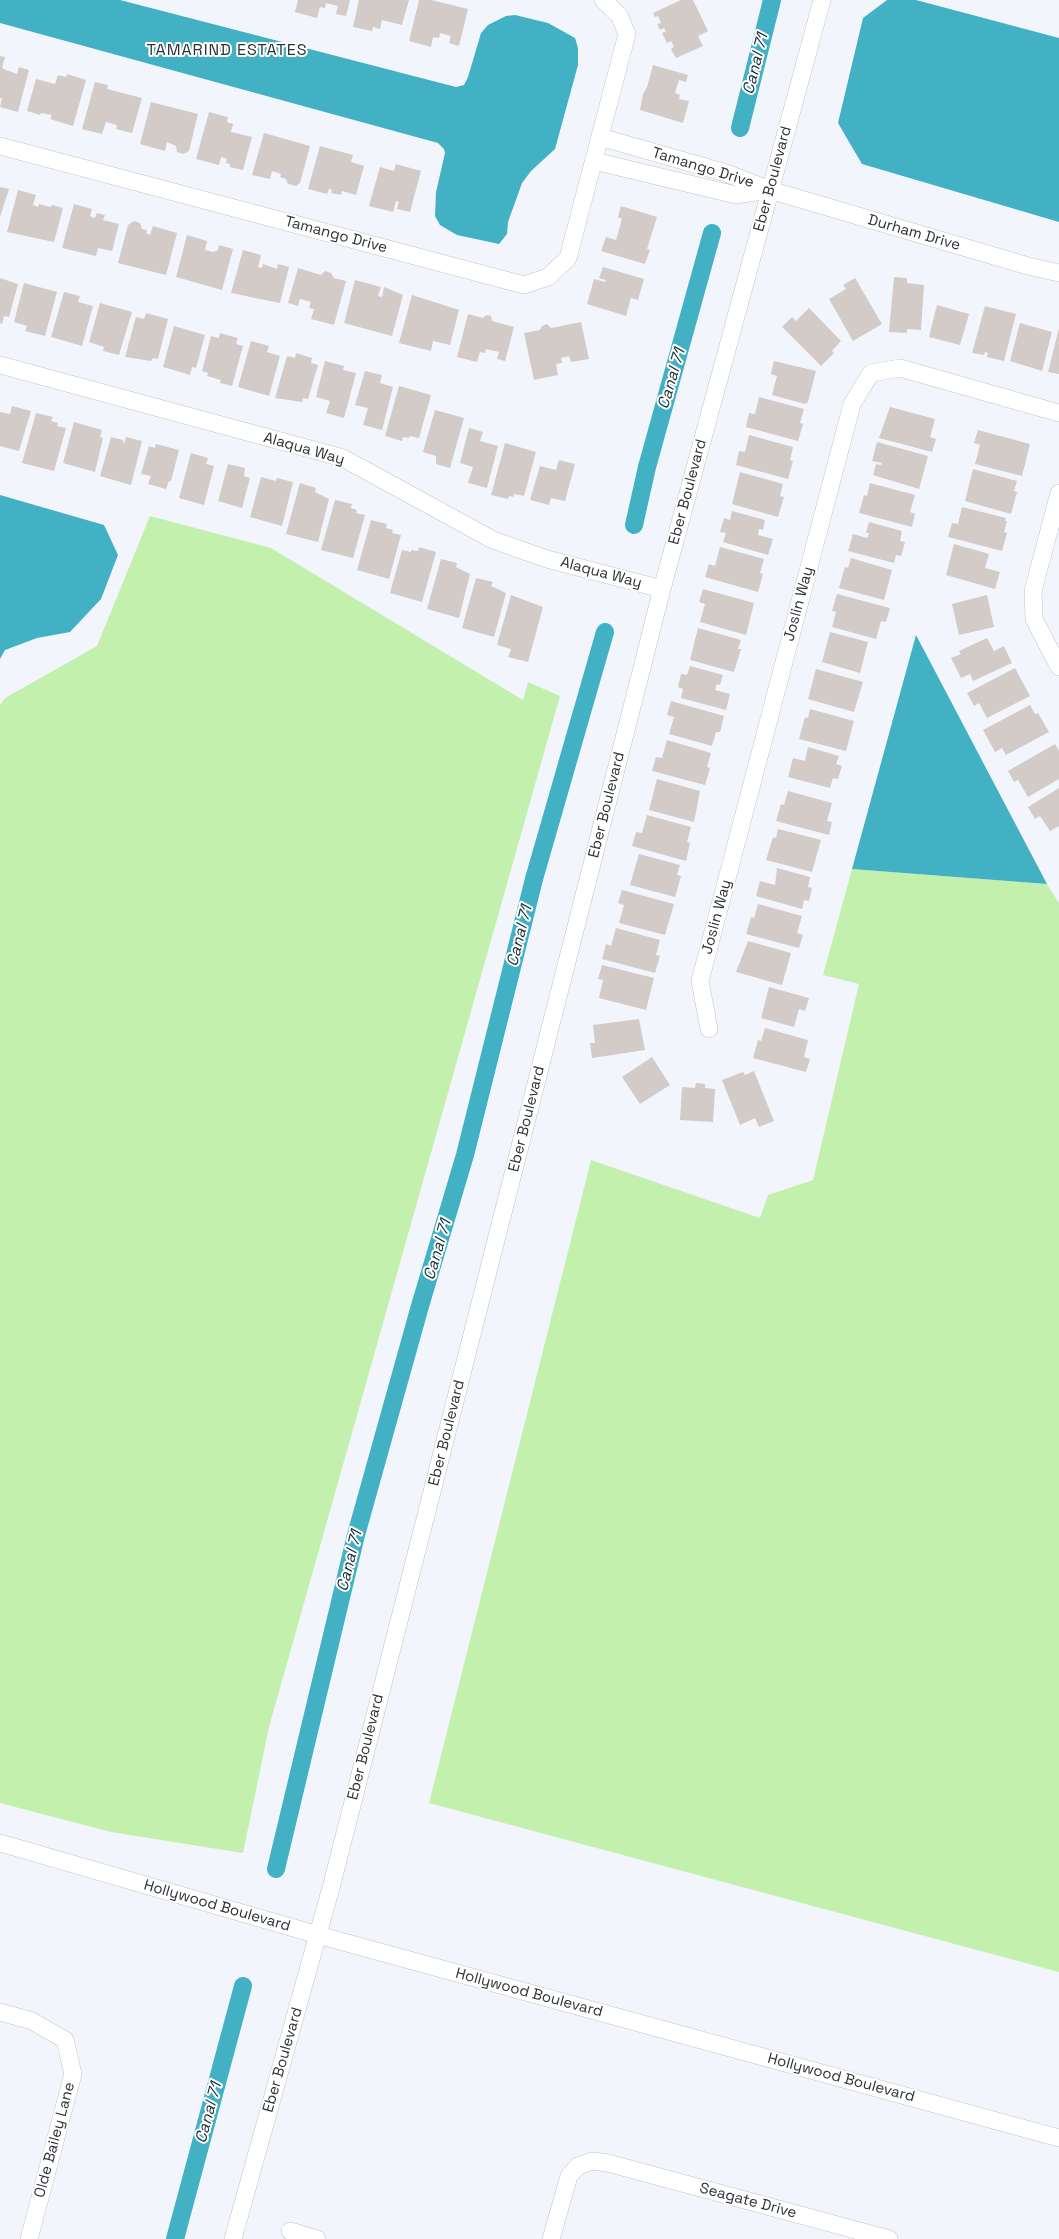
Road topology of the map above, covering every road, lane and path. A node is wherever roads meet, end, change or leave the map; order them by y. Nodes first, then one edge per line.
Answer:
1 (603, 0) edge
2 (822, 0) edge
3 (600, 137) junction
4 (0, 146) edge
5 (641, 149) junction
6 (594, 161) junction
7 (638, 172) junction
8 (770, 190) junction
9 (1059, 273) edge
10 (0, 365) edge
11 (1059, 413) edge
12 (1059, 493) edge
13 (662, 589) junction
14 (1059, 667) edge
15 (709, 1028) dead end
16 (0, 1843) edge
17 (318, 1935) junction
18 (0, 2012) edge
19 (1059, 2138) edge
20 (290, 2231) dead end
21 (29, 2239) edge
22 (233, 2239) edge
23 (318, 2239) edge
24 (551, 2239) edge
25 (889, 2239) edge

1 - 3 street, Tamango Drive
2 - 8 street, Eber Boulevard
3 - 5 street, Tamango Drive
3 - 6 street, Tamango Drive
4 - 6 street, Tamango Drive
5 - 7 street
5 - 8 street, Tamango Drive
6 - 7 street, Tamango Drive
7 - 8 street, Tamango Drive
8 - 9 street, Durham Drive
8 - 13 street, Eber Boulevard
10 - 13 street, Alaqua Way
11 - 15 street, Joslin Way
12 - 14 street
13 - 17 street, Eber Boulevard
16 - 17 street, Hollywood Boulevard
17 - 19 street, Hollywood Boulevard
17 - 22 street, Eber Boulevard
18 - 21 street, Olde Bailey Lane
20 - 23 street
24 - 25 street, Seagate Drive

